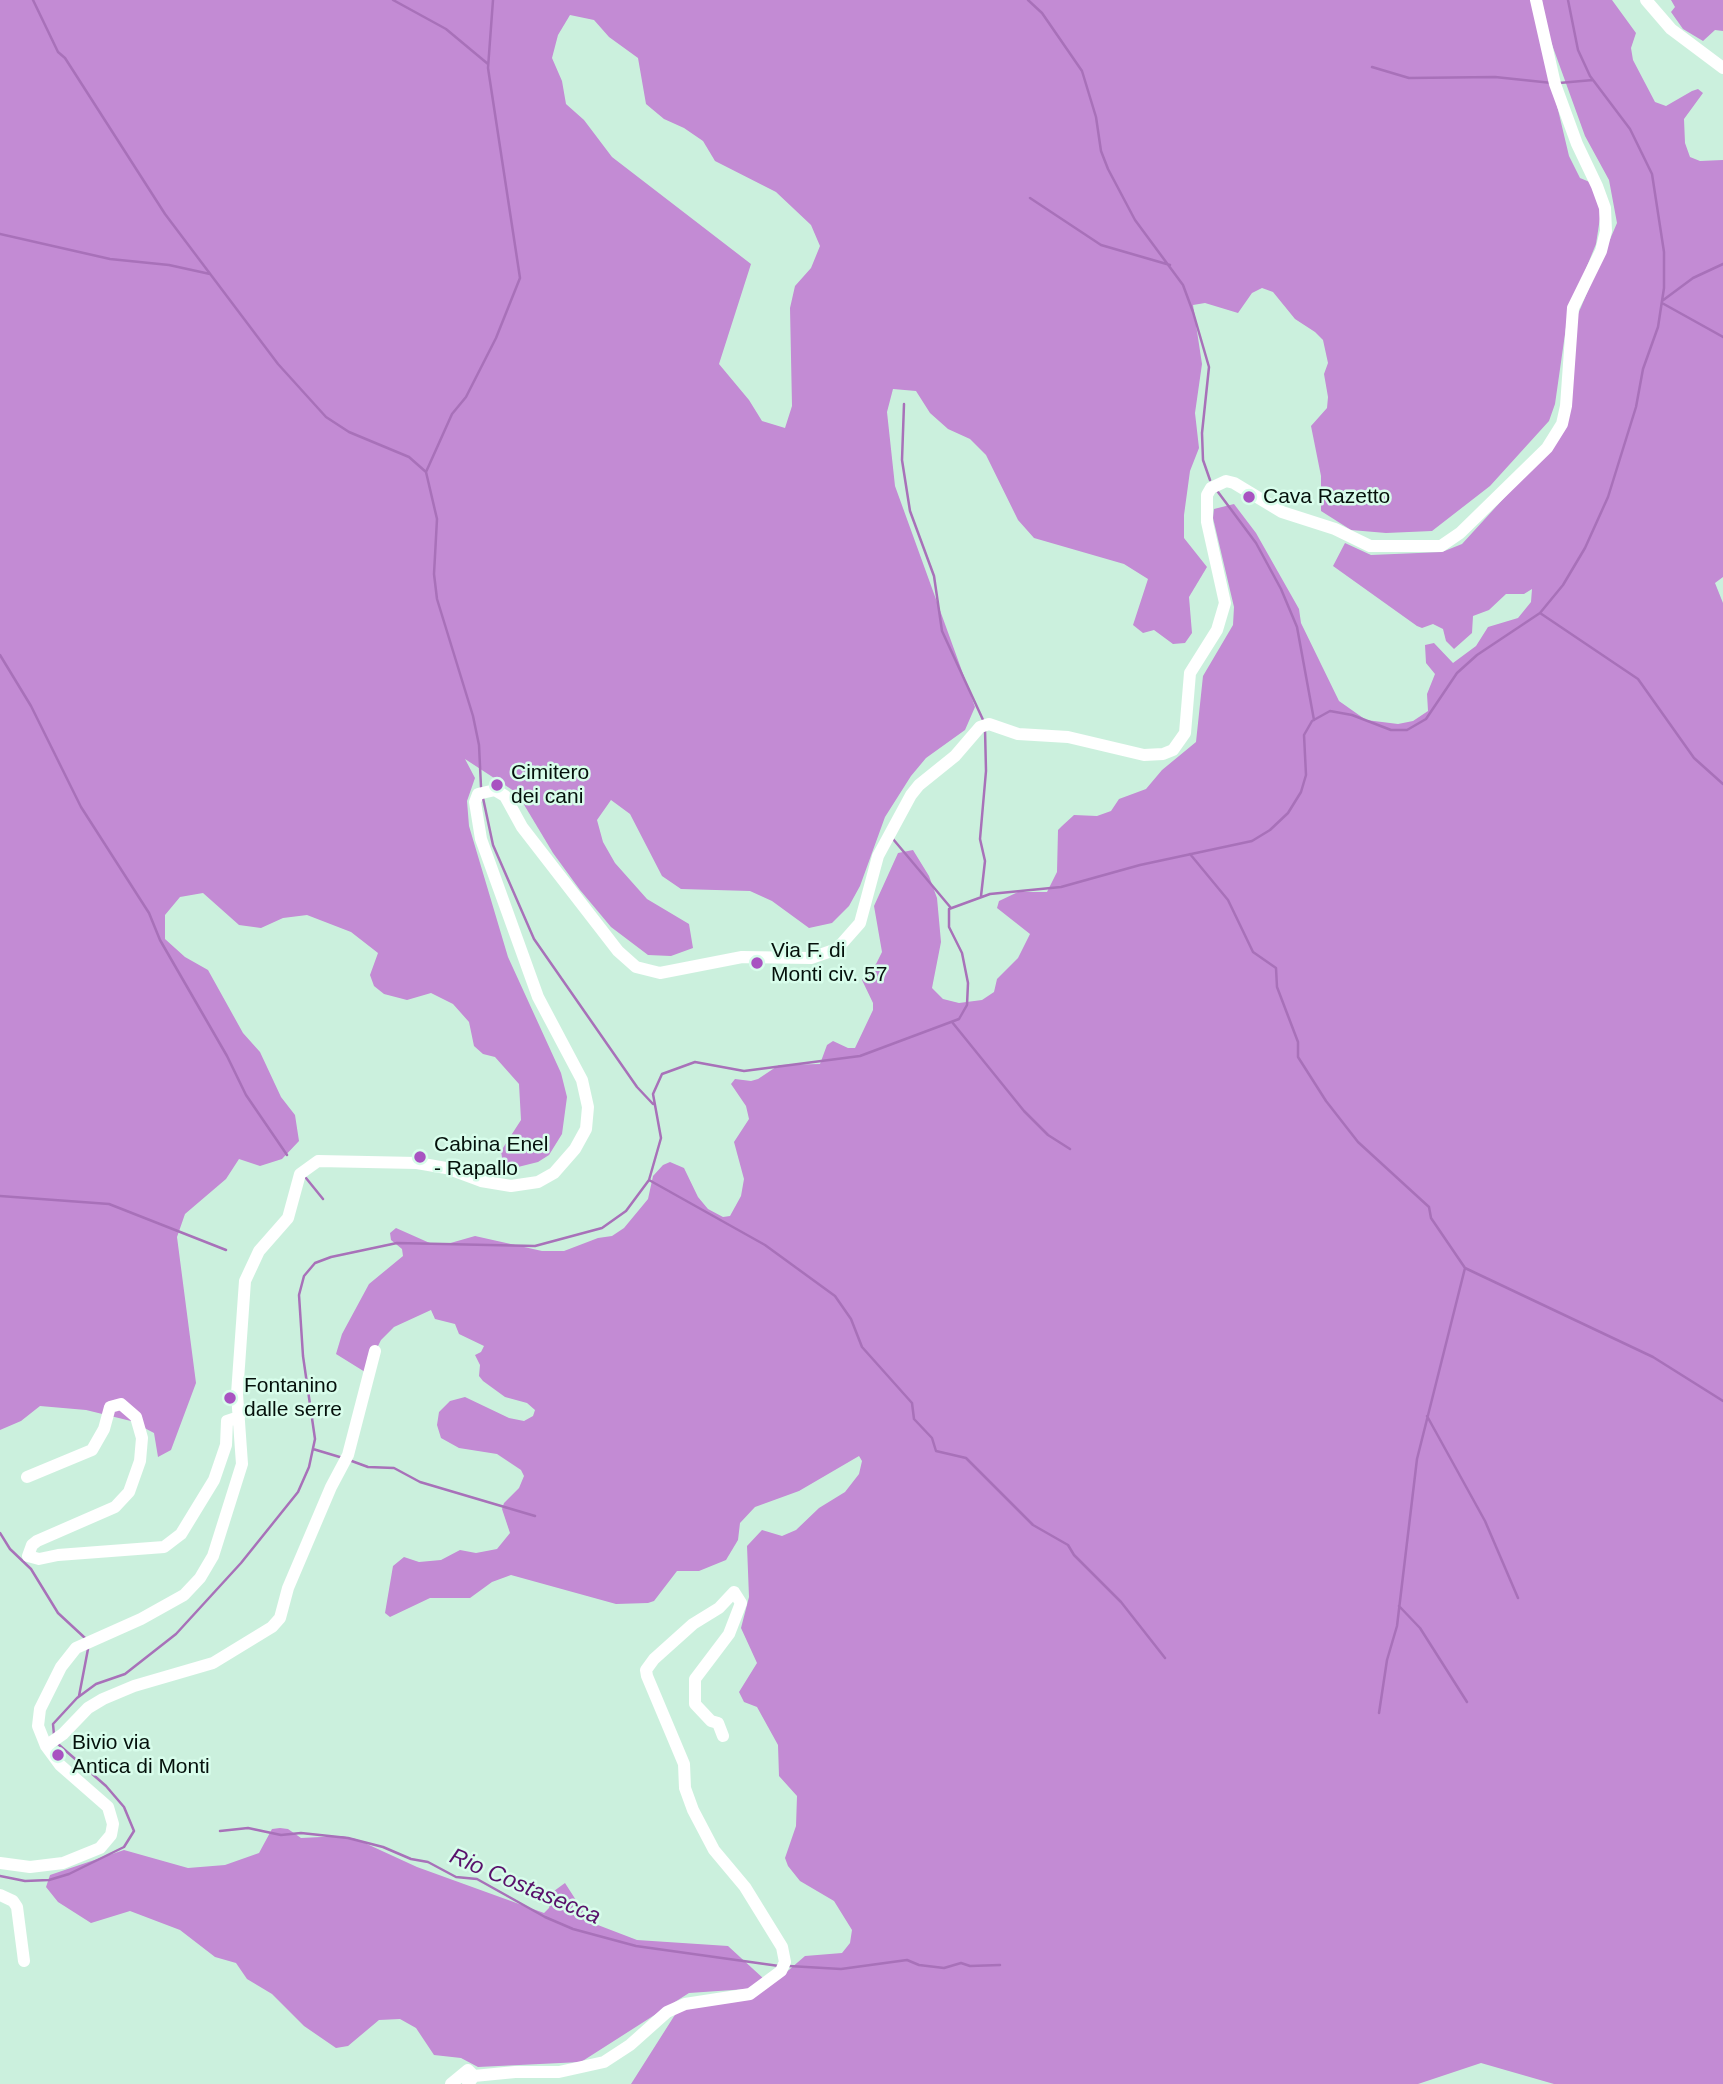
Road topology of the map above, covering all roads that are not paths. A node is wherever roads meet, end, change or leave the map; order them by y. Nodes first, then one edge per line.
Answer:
1 (1536, 0) edge
2 (1646, 0) edge
3 (1723, 68) edge
4 (375, 1351) dead end
5 (239, 1418) junction
6 (27, 1477) dead end
7 (723, 1736) dead end
8 (48, 1744) junction
9 (0, 1863) edge
10 (0, 1895) edge
11 (24, 1961) dead end
12 (471, 2080) edge
13 (452, 2084) edge

1 - 5 street
2 - 3 street
4 - 8 street
5 - 6 street
5 - 8 street
7 - 12 street
8 - 9 street
10 - 11 street
12 - 13 street

